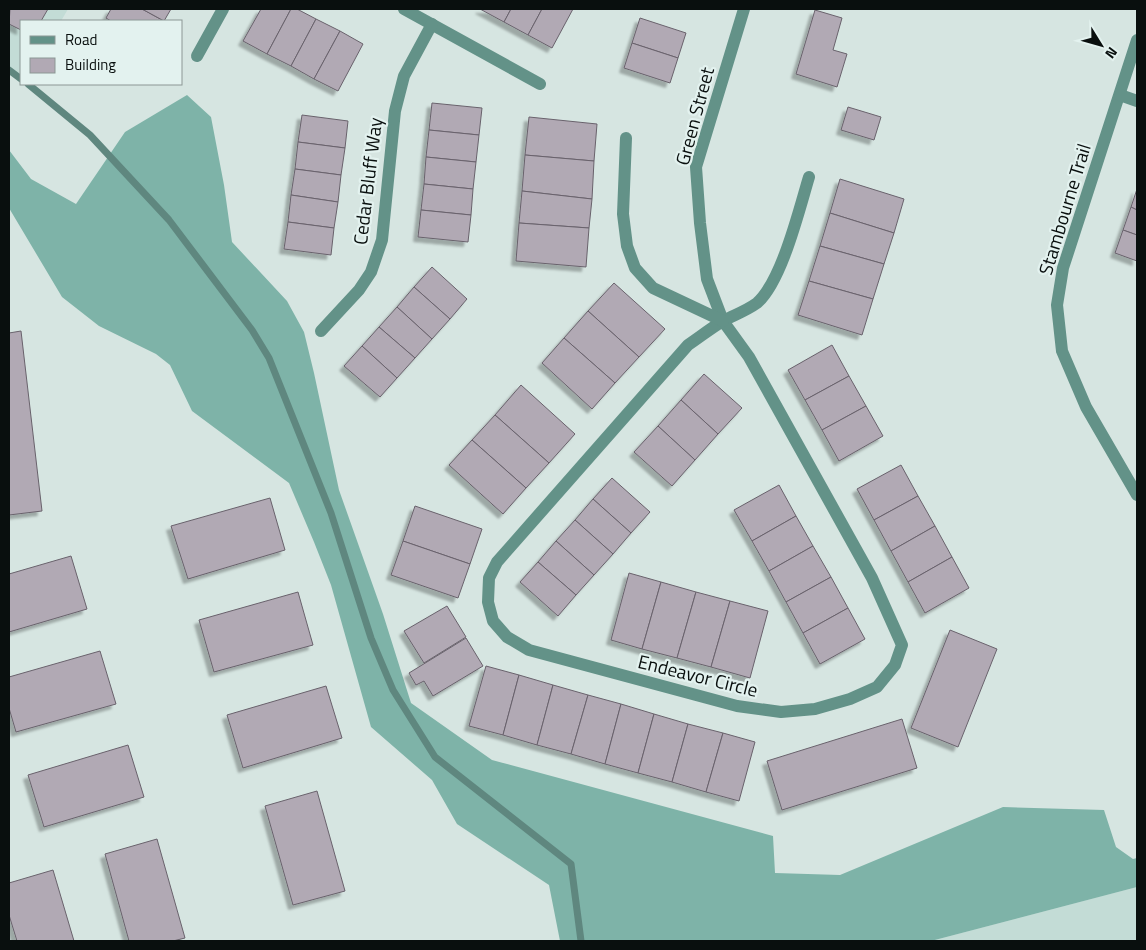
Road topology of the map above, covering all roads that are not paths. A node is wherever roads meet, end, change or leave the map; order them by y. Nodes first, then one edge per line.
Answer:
1 (223, 9) edge
2 (404, 9) edge
3 (744, 9) edge
4 (432, 24) junction
5 (1137, 40) edge
6 (197, 56) dead end
7 (540, 84) dead end
8 (1120, 95) junction
9 (1137, 101) edge
10 (626, 138) dead end
11 (809, 177) dead end
12 (723, 321) junction
13 (321, 331) dead end
14 (1137, 495) edge

1 - 6 street
2 - 4 street
3 - 12 street, Green Street
4 - 7 street
4 - 13 street, Cedar Bluff Way
5 - 8 street, Stambourne Trail
8 - 9 street
8 - 14 street, Stambourne Trail
10 - 12 street
11 - 12 street, Endeavor Circle
12 - 12 street, Endeavor Circle

